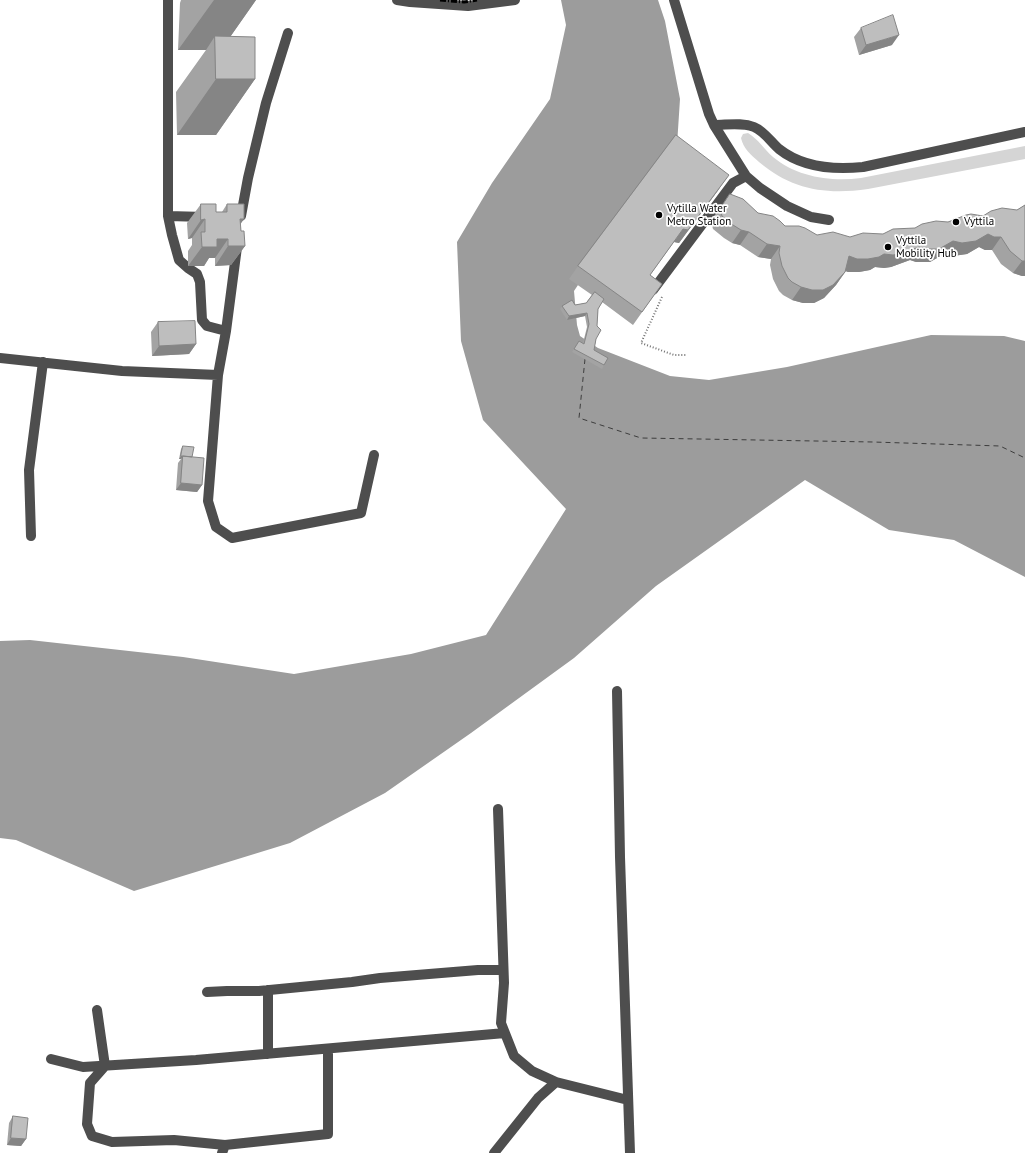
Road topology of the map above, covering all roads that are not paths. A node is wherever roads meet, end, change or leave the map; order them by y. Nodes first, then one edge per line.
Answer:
1 (168, 0) edge
2 (397, 0) edge
3 (515, 0) edge
4 (674, 0) edge
5 (288, 33) dead end
6 (714, 125) junction
7 (1025, 132) edge
8 (746, 176) junction
9 (168, 216) junction
10 (212, 217) edge
11 (238, 220) edge
12 (829, 220) dead end
13 (238, 239) edge
14 (653, 290) edge
15 (226, 331) junction
16 (0, 358) edge
17 (43, 362) junction
18 (218, 375) junction
19 (374, 455) dead end
20 (31, 536) dead end
21 (617, 691) dead end
22 (498, 809) dead end
23 (503, 970) junction
24 (268, 990) junction
25 (207, 992) dead end
26 (97, 1010) dead end
27 (505, 1033) junction
28 (328, 1049) junction
29 (268, 1054) junction
30 (51, 1059) dead end
31 (104, 1066) junction
32 (556, 1082) junction
33 (628, 1100) junction
34 (224, 1149) edge
35 (494, 1153) edge
36 (630, 1153) edge

1 - 9 street
2 - 3 street
4 - 6 street
5 - 11 street
6 - 7 street
6 - 8 street
8 - 12 street
8 - 14 street
9 - 10 street
9 - 15 street
13 - 15 street
15 - 18 street
16 - 17 street
17 - 18 street
17 - 20 street
18 - 19 street
21 - 33 street
22 - 23 street
23 - 24 street
23 - 27 street
24 - 25 street
24 - 29 street
26 - 31 street
27 - 28 street
27 - 32 street
28 - 29 street
28 - 34 street
29 - 31 street
30 - 31 street
31 - 34 street
32 - 33 street
32 - 35 street
33 - 36 street

